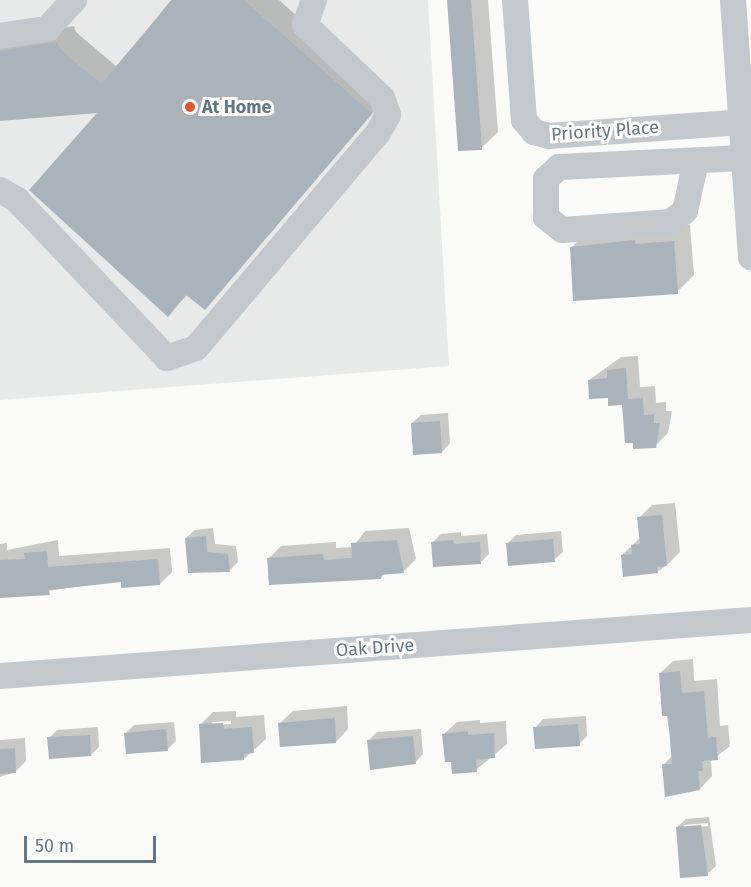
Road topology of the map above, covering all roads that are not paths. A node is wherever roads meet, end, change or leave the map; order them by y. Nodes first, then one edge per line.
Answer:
1 (74, 0) edge
2 (314, 0) edge
3 (515, 0) edge
4 (733, 0) edge
5 (1, 35) edge
6 (742, 122) junction
7 (744, 158) junction
8 (696, 161) junction
9 (0, 190) edge
10 (751, 257) edge
11 (751, 620) edge
12 (0, 676) edge

1 - 5 street
2 - 9 street
3 - 6 street, Priority Place
4 - 6 street
6 - 7 street
7 - 8 street
7 - 10 street
8 - 8 street
11 - 12 street, Oak Drive

